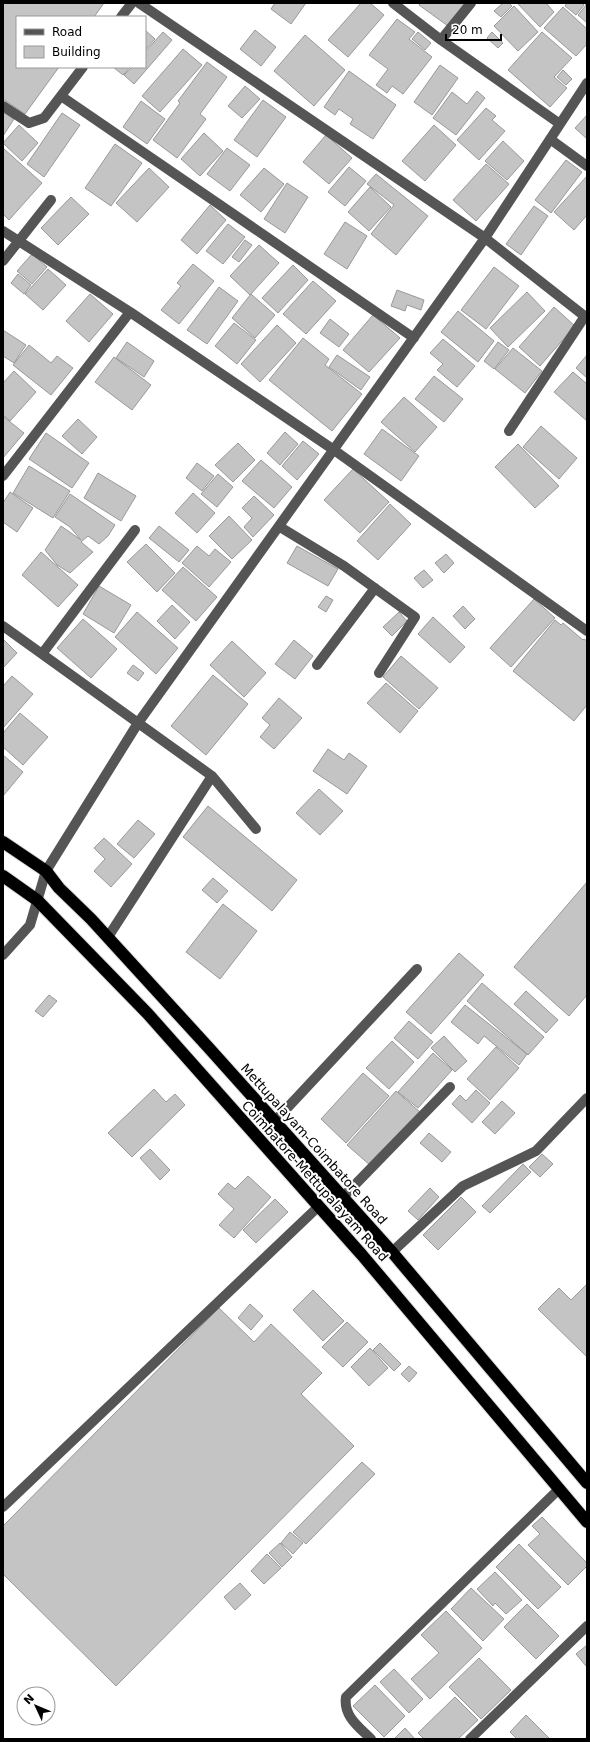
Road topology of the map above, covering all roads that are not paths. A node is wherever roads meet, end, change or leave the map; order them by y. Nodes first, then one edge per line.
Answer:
1 (132, 3) edge
2 (140, 3) edge
3 (393, 3) edge
4 (471, 3) edge
5 (122, 16) edge
6 (441, 40) junction
7 (82, 68) edge
8 (587, 83) edge
9 (61, 96) junction
10 (3, 106) edge
11 (560, 124) junction
12 (550, 139) junction
13 (587, 166) edge
14 (51, 200) dead end
15 (3, 231) edge
16 (485, 238) junction
17 (20, 241) junction
18 (3, 261) edge
19 (130, 312) junction
20 (586, 317) edge
21 (414, 338) junction
22 (509, 431) dead end
23 (334, 450) junction
24 (3, 476) edge
25 (280, 527) junction
26 (135, 530) dead end
27 (374, 588) junction
28 (3, 626) edge
29 (587, 631) edge
30 (42, 654) junction
31 (317, 665) dead end
32 (379, 673) dead end
33 (138, 723) junction
34 (212, 776) junction
35 (256, 829) dead end
36 (3, 842) edge
37 (46, 871) junction
38 (3, 876) edge
39 (37, 900) junction
40 (108, 937) junction
41 (3, 955) edge
42 (417, 969) dead end
43 (450, 1087) dead end
44 (587, 1098) edge
45 (275, 1121) junction
46 (342, 1197) junction
47 (319, 1206) junction
48 (392, 1252) junction
49 (587, 1483) edge
50 (559, 1489) junction
51 (3, 1507) edge
52 (587, 1522) edge
53 (587, 1626) edge
54 (371, 1739) edge
55 (470, 1739) edge

1 - 5 street
2 - 16 street
3 - 6 street
4 - 6 street
6 - 11 street
7 - 9 street
8 - 11 street
9 - 10 street
9 - 21 street
11 - 12 street
12 - 13 street
12 - 16 street
14 - 17 street
15 - 17 street
16 - 20 street
16 - 21 street
17 - 18 street
17 - 19 street
19 - 23 street
19 - 24 street
20 - 22 street
21 - 23 street
23 - 25 street
23 - 29 street
25 - 27 street
25 - 33 street
26 - 30 street
27 - 31 street
27 - 32 street
28 - 30 street
30 - 33 street
33 - 34 street
33 - 37 street
34 - 35 street
34 - 40 street
36 - 37 highway, Mettupalayam-Coimbatore Road
37 - 39 street
37 - 40 highway, Mettupalayam-Coimbatore Road
38 - 39 highway, Coimbatore-Mettupalayam Road
39 - 41 street
39 - 47 highway, Coimbatore-Mettupalayam Road
40 - 45 highway, Mettupalayam-Coimbatore Road
42 - 45 street
43 - 46 street
44 - 48 street
45 - 46 highway, Mettupalayam-Coimbatore Road
46 - 48 highway, Mettupalayam-Coimbatore Road
47 - 50 highway, Coimbatore-Mettupalayam Road
47 - 51 street
48 - 49 highway, Mettupalayam-Coimbatore Road
50 - 52 highway, Coimbatore-Mettupalayam Road
50 - 54 street
53 - 55 street

